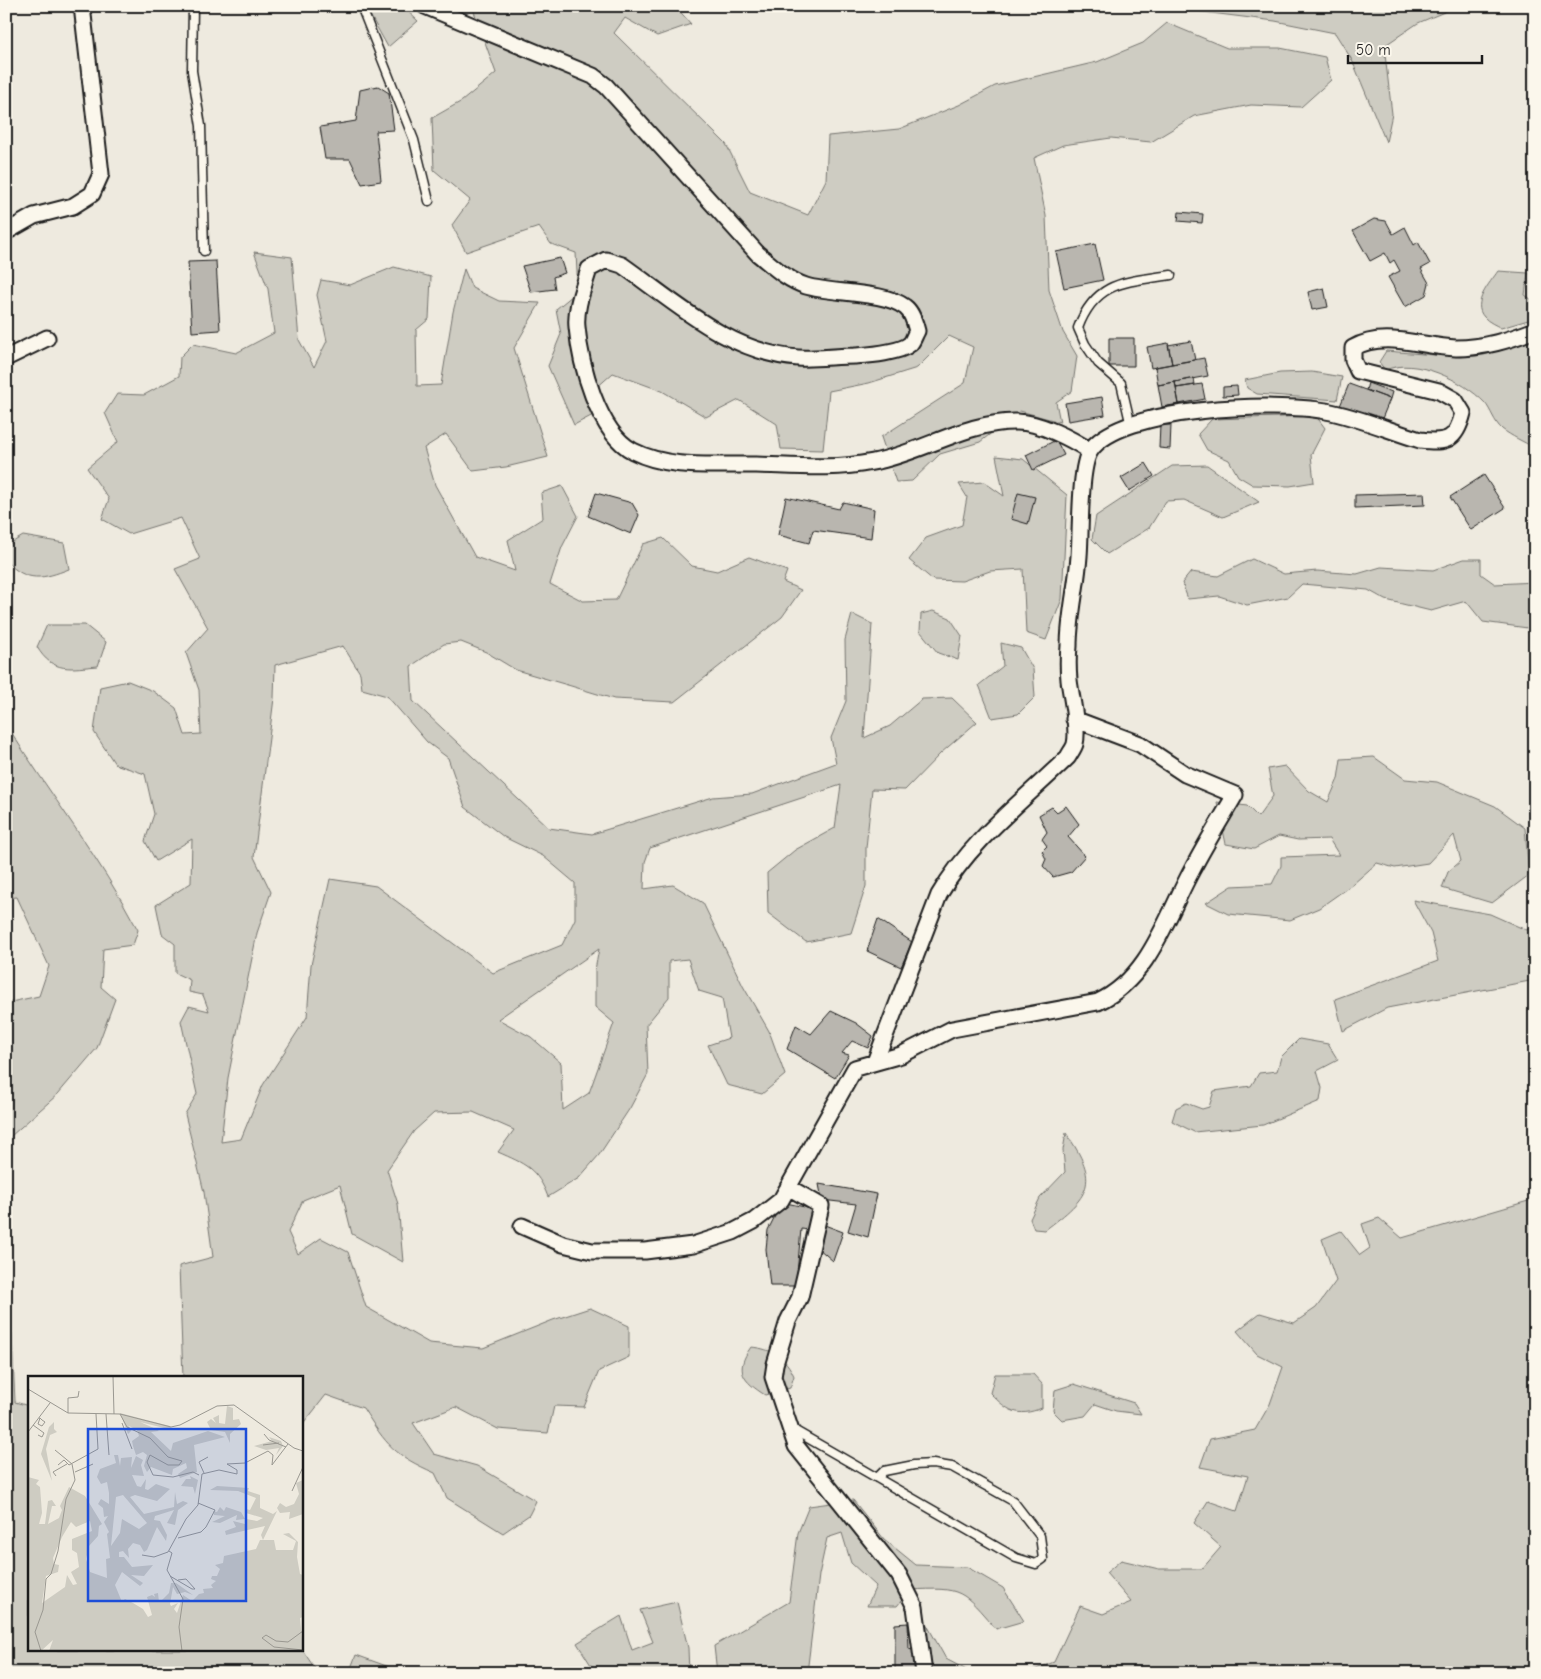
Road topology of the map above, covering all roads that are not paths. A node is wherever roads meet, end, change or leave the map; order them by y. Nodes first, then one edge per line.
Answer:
1 (82, 6) edge
2 (193, 6) edge
3 (361, 6) edge
4 (424, 6) edge
5 (429, 201) dead end
6 (6, 232) edge
7 (204, 251) dead end
8 (1171, 275) dead end
9 (1535, 330) edge
10 (47, 338) dead end
11 (6, 358) edge
12 (1131, 426) junction
13 (1090, 451) junction
14 (1074, 719) junction
15 (875, 1062) junction
16 (788, 1187) junction
17 (522, 1226) dead end
18 (789, 1427) junction
19 (877, 1478) junction
20 (924, 1673) edge

1 - 6 street
2 - 7 lane
3 - 5 lane
4 - 13 street
8 - 12 lane
9 - 12 street
10 - 11 street
12 - 13 street
13 - 14 street
14 - 15 street
14 - 15 street
15 - 16 street
16 - 17 street
16 - 18 street
18 - 19 lane
18 - 20 street
19 - 19 lane

